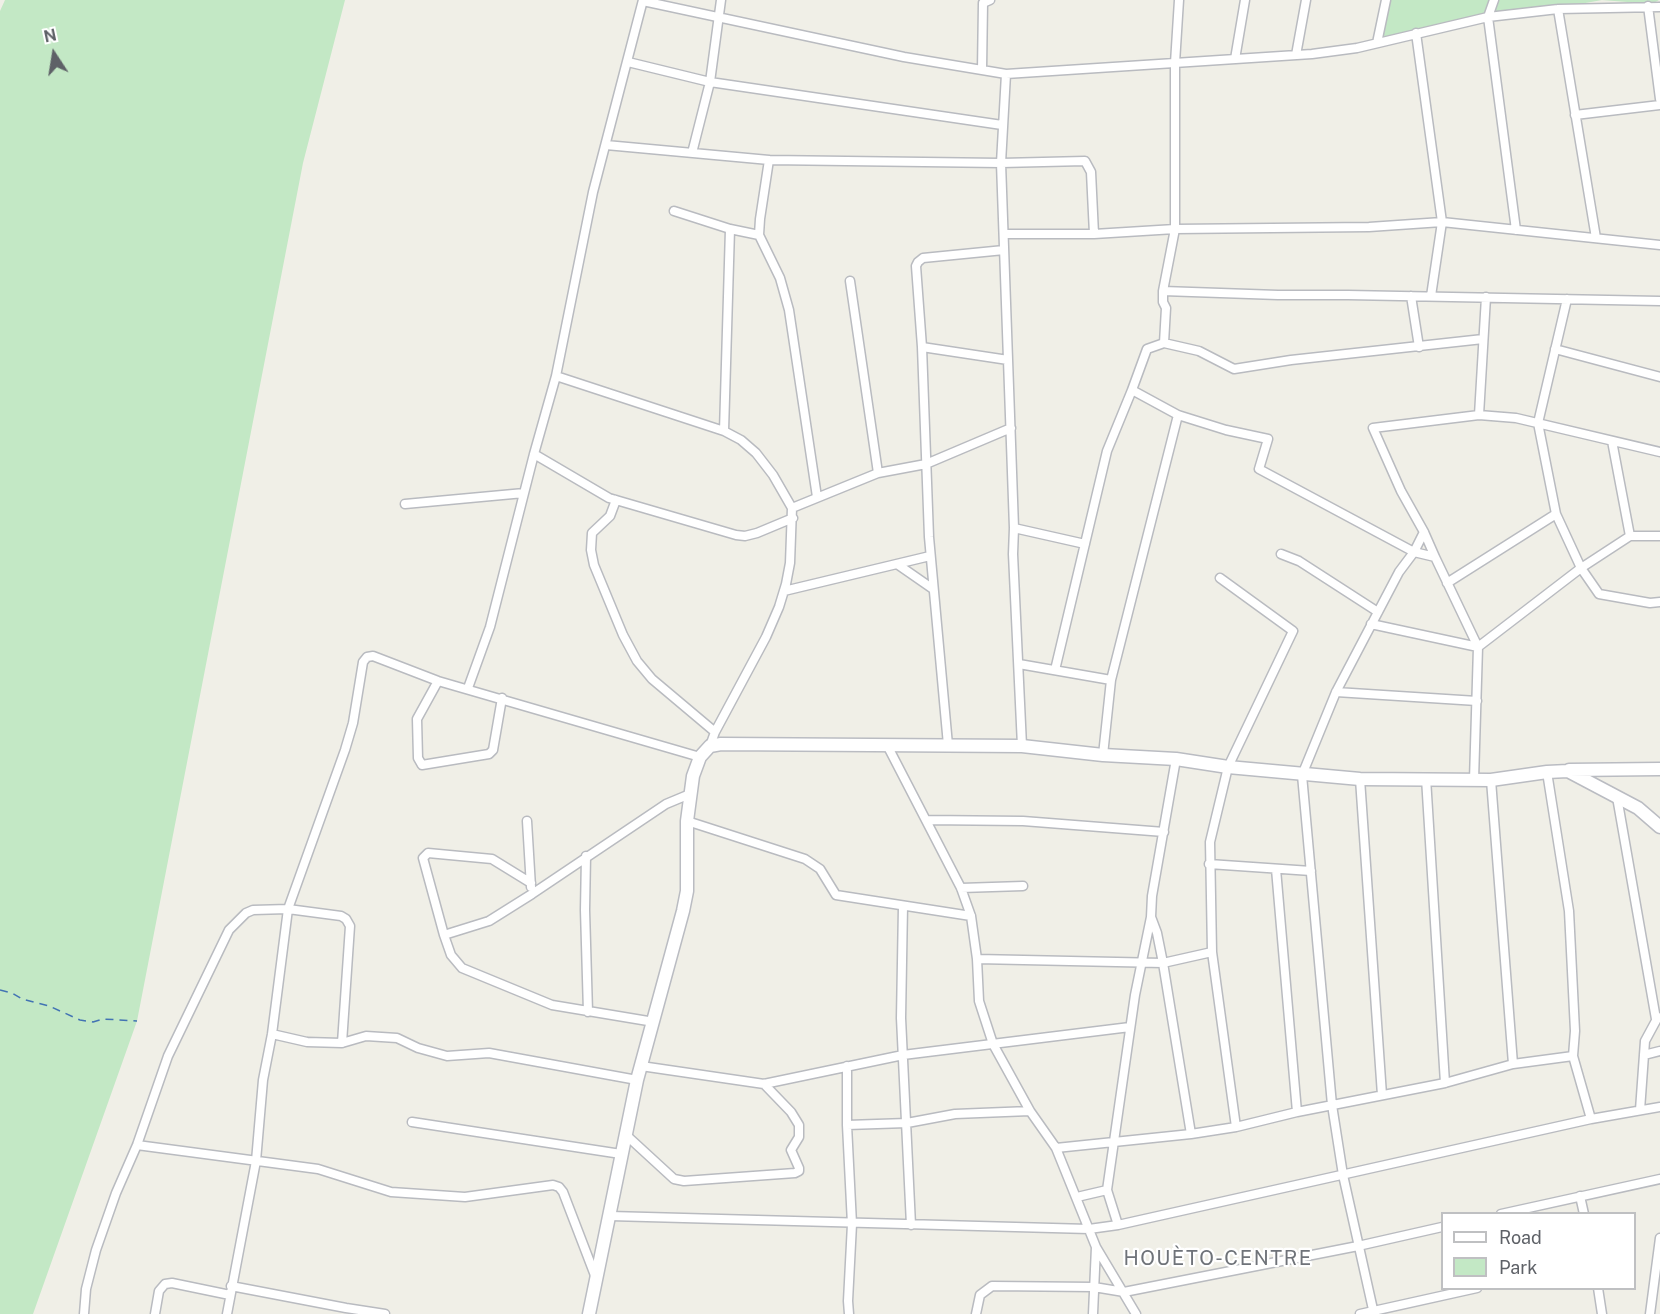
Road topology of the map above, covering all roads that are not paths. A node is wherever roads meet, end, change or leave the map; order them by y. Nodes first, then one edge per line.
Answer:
1 (643, 0) edge
2 (722, 0) edge
3 (990, 0) edge
4 (1179, 0) edge
5 (1245, 0) edge
6 (1306, 0) edge
7 (1386, 0) edge
8 (1494, 0) edge
9 (1648, 6) junction
10 (1660, 7) edge
11 (1558, 9) junction
12 (719, 17) junction
13 (1488, 17) junction
14 (1416, 33) junction
15 (1377, 43) junction
16 (1296, 55) junction
17 (1235, 59) junction
18 (628, 62) junction
19 (1175, 63) junction
20 (982, 70) junction
21 (1006, 74) junction
22 (710, 82) junction
23 (1660, 99) edge
24 (1660, 105) edge
25 (1575, 115) junction
26 (1002, 125) junction
27 (606, 145) junction
28 (692, 153) junction
29 (769, 160) junction
30 (1001, 163) junction
31 (674, 211) dead end
32 (1442, 222) junction
33 (730, 229) junction
34 (1175, 229) junction
35 (1516, 230) junction
36 (1004, 234) junction
37 (1094, 234) junction
38 (759, 235) junction
39 (1596, 238) junction
40 (1660, 245) edge
41 (1004, 250) junction
42 (850, 281) dead end
43 (1163, 291) junction
44 (1411, 296) junction
45 (1431, 296) junction
46 (1486, 297) junction
47 (1567, 299) junction
48 (1660, 301) edge
49 (1483, 339) junction
50 (1164, 343) junction
51 (1419, 346) junction
52 (922, 347) junction
53 (1555, 349) junction
54 (1008, 360) junction
55 (556, 376) junction
56 (1660, 377) edge
57 (1132, 390) junction
58 (1178, 415) junction
59 (1479, 416) junction
60 (1538, 423) junction
61 (1011, 428) junction
62 (724, 431) junction
63 (1612, 441) junction
64 (1660, 452) edge
65 (534, 454) junction
66 (926, 464) junction
67 (878, 473) junction
68 (524, 493) junction
69 (817, 497) junction
70 (616, 500) junction
71 (405, 504) dead end
72 (792, 507) junction
73 (1556, 514) junction
74 (793, 518) junction
75 (1014, 528) junction
76 (1424, 532) junction
77 (1630, 536) junction
78 (1660, 536) edge
79 (1085, 544) junction
80 (1414, 552) junction
81 (1281, 554) dead end
82 (930, 556) junction
83 (1435, 557) junction
84 (897, 564) junction
85 (1581, 568) junction
86 (1220, 578) dead end
87 (1447, 583) junction
88 (933, 589) junction
89 (784, 591) junction
90 (1660, 602) edge
91 (1378, 612) junction
92 (1371, 624) junction
93 (1478, 646) junction
94 (1019, 664) junction
95 (1055, 670) junction
96 (1111, 680) junction
97 (438, 681) junction
98 (468, 688) junction
99 (1336, 692) junction
100 (502, 699) junction
101 (1477, 701) junction
102 (715, 732) junction
103 (887, 745) junction
104 (948, 745) junction
105 (710, 746) junction
106 (1022, 746) junction
107 (1103, 755) junction
108 (700, 757) junction
109 (1176, 759) junction
110 (1228, 767) junction
111 (1660, 769) edge
112 (1568, 771) junction
113 (1547, 772) junction
114 (1302, 775) junction
115 (1426, 778) junction
116 (1360, 779) junction
117 (1474, 780) junction
118 (1491, 780) junction
119 (690, 794) junction
120 (1617, 797) junction
121 (926, 820) junction
122 (527, 821) dead end
123 (687, 821) junction
124 (1660, 827) edge
125 (1164, 832) junction
126 (586, 856) junction
127 (1209, 864) junction
128 (1276, 868) junction
129 (1311, 871) junction
130 (531, 883) junction
131 (1023, 886) dead end
132 (961, 888) junction
133 (532, 894) junction
134 (903, 906) junction
135 (288, 909) junction
136 (971, 916) junction
137 (1150, 917) junction
138 (444, 935) junction
139 (1212, 952) junction
140 (977, 958) junction
141 (1141, 963) junction
142 (1163, 963) junction
143 (588, 1012) junction
144 (1658, 1017) edge
145 (654, 1022) junction
146 (1130, 1027) junction
147 (272, 1034) junction
148 (342, 1043) junction
149 (993, 1044) junction
150 (1660, 1051) edge
151 (903, 1055) junction
152 (1644, 1055) junction
153 (1573, 1056) junction
154 (1513, 1064) junction
155 (641, 1066) junction
156 (847, 1066) junction
157 (638, 1080) junction
158 (1445, 1083) junction
159 (764, 1084) junction
160 (1382, 1095) junction
161 (1332, 1105) junction
162 (1660, 1107) edge
163 (1640, 1110) junction
164 (1030, 1111) junction
165 (1297, 1112) junction
166 (1591, 1119) junction
167 (412, 1122) dead end
168 (907, 1123) junction
169 (847, 1125) junction
170 (1236, 1127) junction
171 (625, 1134) junction
172 (1191, 1134) junction
173 (1115, 1141) junction
174 (137, 1145) junction
175 (1056, 1148) junction
176 (621, 1154) junction
177 (256, 1161) junction
178 (1343, 1175) junction
179 (1660, 1179) edge
180 (1107, 1190) junction
181 (1580, 1196) junction
182 (1077, 1197) junction
183 (1510, 1212) edge
184 (1584, 1212) edge
185 (610, 1216) junction
186 (852, 1224) junction
187 (911, 1225) junction
188 (1118, 1225) junction
189 (1441, 1227) edge
190 (1089, 1229) junction
191 (1660, 1238) edge
192 (1358, 1246) junction
193 (1096, 1247) junction
194 (596, 1278) junction
195 (1094, 1287) junction
196 (1658, 1287) edge
197 (231, 1290) junction
198 (1469, 1290) edge
199 (1598, 1290) edge
200 (1124, 1292) junction
201 (1374, 1313) edge
202 (84, 1314) edge
203 (156, 1314) edge
204 (227, 1314) edge
205 (385, 1314) edge
206 (589, 1314) edge
207 (849, 1314) edge
208 (976, 1314) edge
209 (1093, 1314) edge
210 (1136, 1314) edge
211 (1360, 1314) edge
212 (1602, 1314) edge
213 (1650, 1314) edge

1 - 12 street
1 - 18 street
2 - 12 street
3 - 20 street
4 - 19 street
5 - 17 street
6 - 16 street
7 - 15 street
8 - 13 street
9 - 10 street
9 - 11 street
9 - 23 street
11 - 13 street
11 - 25 street
12 - 20 street
12 - 22 street
13 - 14 street
13 - 35 street
14 - 15 street
14 - 32 street
15 - 16 street
16 - 17 street
17 - 19 street
18 - 22 street
18 - 27 street
19 - 21 street
19 - 34 street
20 - 21 street
21 - 26 street
22 - 26 street
22 - 28 street
24 - 25 street
25 - 39 street
26 - 30 street
27 - 28 street
27 - 55 street
28 - 29 street
29 - 30 street
29 - 38 street
30 - 36 street
30 - 37 street
31 - 33 street
32 - 34 street
32 - 35 street
32 - 45 street
33 - 38 street
33 - 62 street
34 - 37 street
34 - 43 street
35 - 39 street
36 - 37 street
36 - 41 street
38 - 69 street
39 - 40 street
41 - 52 street
41 - 54 street
42 - 67 street
43 - 44 street
43 - 50 street
44 - 45 street
44 - 51 street
45 - 46 street
46 - 47 street
46 - 49 street
47 - 48 street
47 - 53 street
49 - 51 street
49 - 59 street
50 - 51 street
50 - 57 street
52 - 54 street
52 - 66 street
53 - 56 street
53 - 60 street
54 - 61 street
55 - 62 street
55 - 65 street
57 - 58 street
57 - 79 street
58 - 80 street
58 - 96 street
59 - 60 street
59 - 76 street
60 - 63 street
60 - 73 street
61 - 66 street
61 - 75 street
62 - 72 street
63 - 64 street
63 - 77 street
65 - 68 street
65 - 70 street
66 - 67 street
66 - 82 street
67 - 69 street
68 - 71 street
68 - 98 street
69 - 72 street
70 - 74 street
70 - 102 street
72 - 74 street
73 - 85 street
73 - 87 street
74 - 89 street
75 - 79 street
75 - 94 street
76 - 80 street
76 - 83 street
77 - 78 street
77 - 85 street
79 - 95 street
80 - 83 street
80 - 91 street
81 - 91 street
82 - 84 street
82 - 88 street
83 - 87 street
84 - 88 street
84 - 89 street
85 - 90 street
85 - 93 street
86 - 110 street
87 - 93 street
88 - 104 street
89 - 102 street
91 - 92 street
92 - 93 street
92 - 99 street
93 - 101 street
94 - 95 street
94 - 106 street
95 - 96 street
96 - 107 street
97 - 98 street
97 - 100 street
97 - 135 street
98 - 100 street
99 - 101 street
99 - 114 street
100 - 108 street
101 - 117 street
102 - 105 street
103 - 104 street
103 - 105 street
103 - 121 street
104 - 106 street
105 - 108 street
106 - 107 street
107 - 109 street
108 - 119 street
109 - 110 street
109 - 125 street
110 - 114 street
110 - 127 street
111 - 112 street
112 - 113 street
112 - 120 street
113 - 118 street
113 - 153 street
114 - 116 street
114 - 129 street
115 - 116 street
115 - 117 street
115 - 158 street
116 - 160 street
117 - 118 street
118 - 154 street
119 - 123 street
119 - 126 street
120 - 124 street
120 - 144 street
121 - 125 street
121 - 132 street
122 - 130 street
123 - 134 street
123 - 145 street
125 - 137 street
126 - 133 street
126 - 143 street
127 - 128 street
127 - 139 street
128 - 129 street
128 - 165 street
129 - 161 street
130 - 133 street
130 - 138 street
131 - 132 street
132 - 136 street
133 - 138 street
134 - 136 street
134 - 151 street
135 - 147 street
135 - 148 street
135 - 174 street
136 - 140 street
137 - 141 street
137 - 142 street
138 - 143 street
139 - 142 street
139 - 170 street
140 - 141 street
140 - 149 street
141 - 142 street
141 - 146 street
142 - 172 street
143 - 145 street
144 - 152 street
145 - 155 street
146 - 149 street
146 - 173 street
147 - 148 street
147 - 177 street
148 - 157 street
149 - 151 street
149 - 164 street
150 - 152 street
151 - 156 street
151 - 168 street
152 - 163 street
153 - 154 street
153 - 166 street
154 - 158 street
155 - 157 street
155 - 159 street
156 - 159 street
156 - 169 street
157 - 171 street
158 - 160 street
159 - 171 street
160 - 161 street
161 - 165 street
161 - 178 street
162 - 163 street
163 - 166 street
164 - 168 street
164 - 175 street
165 - 170 street
166 - 178 street
167 - 176 street
168 - 169 street
168 - 187 street
169 - 186 street
170 - 172 street
171 - 176 street
172 - 173 street
173 - 175 street
173 - 180 street
174 - 177 street
174 - 202 street
175 - 182 street
176 - 185 street
177 - 194 street
177 - 197 street
178 - 188 street
178 - 192 street
179 - 181 street
180 - 182 street
180 - 188 street
181 - 183 street
181 - 184 street
182 - 190 street
185 - 186 street
185 - 194 street
186 - 187 street
186 - 207 street
187 - 190 street
188 - 190 street
189 - 192 street
190 - 193 street
191 - 196 street
192 - 200 street
192 - 201 street
193 - 195 street
193 - 200 street
194 - 206 street
195 - 200 street
195 - 208 street
195 - 209 street
196 - 213 street
197 - 203 street
197 - 204 street
197 - 205 street
198 - 201 street
199 - 212 street
200 - 210 street
201 - 211 street

